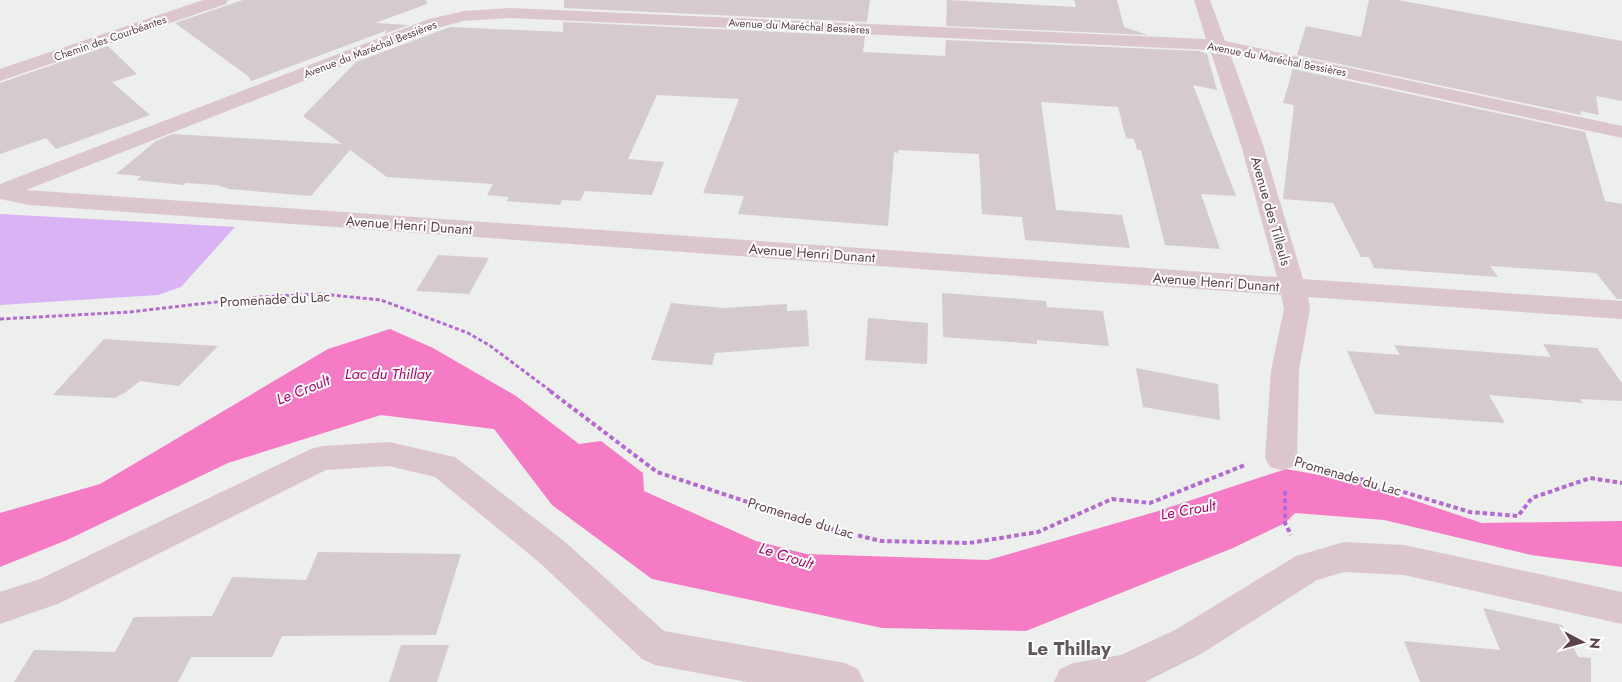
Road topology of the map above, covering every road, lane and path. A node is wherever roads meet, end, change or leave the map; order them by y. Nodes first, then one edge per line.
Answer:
1 (220, 0) edge
2 (1202, 0) edge
3 (1217, 45) junction
4 (0, 75) edge
5 (1622, 132) edge
6 (2, 192) edge
7 (1293, 287) junction
8 (1622, 310) edge
9 (0, 319) edge
10 (1281, 458) junction
11 (1622, 484) edge
12 (1285, 487) dead end
13 (1285, 523) dead end
14 (0, 608) edge
15 (1622, 608) edge
16 (845, 682) edge
17 (1073, 682) edge

1 - 4 street, Chemin des Courbéantes
2 - 3 street, Avenue des Tilleuls
3 - 5 street, Avenue du Maréchal Bessières
3 - 6 street, Avenue du Maréchal Bessières
3 - 7 street, Avenue des Tilleuls
6 - 7 street, Avenue Henri Dunant
7 - 8 street, Avenue Henri Dunant
7 - 10 street, Avenue des Tilleuls
9 - 10 path, Promenade du Lac
10 - 11 path, Promenade du Lac
12 - 13 path
14 - 16 street
15 - 17 street

